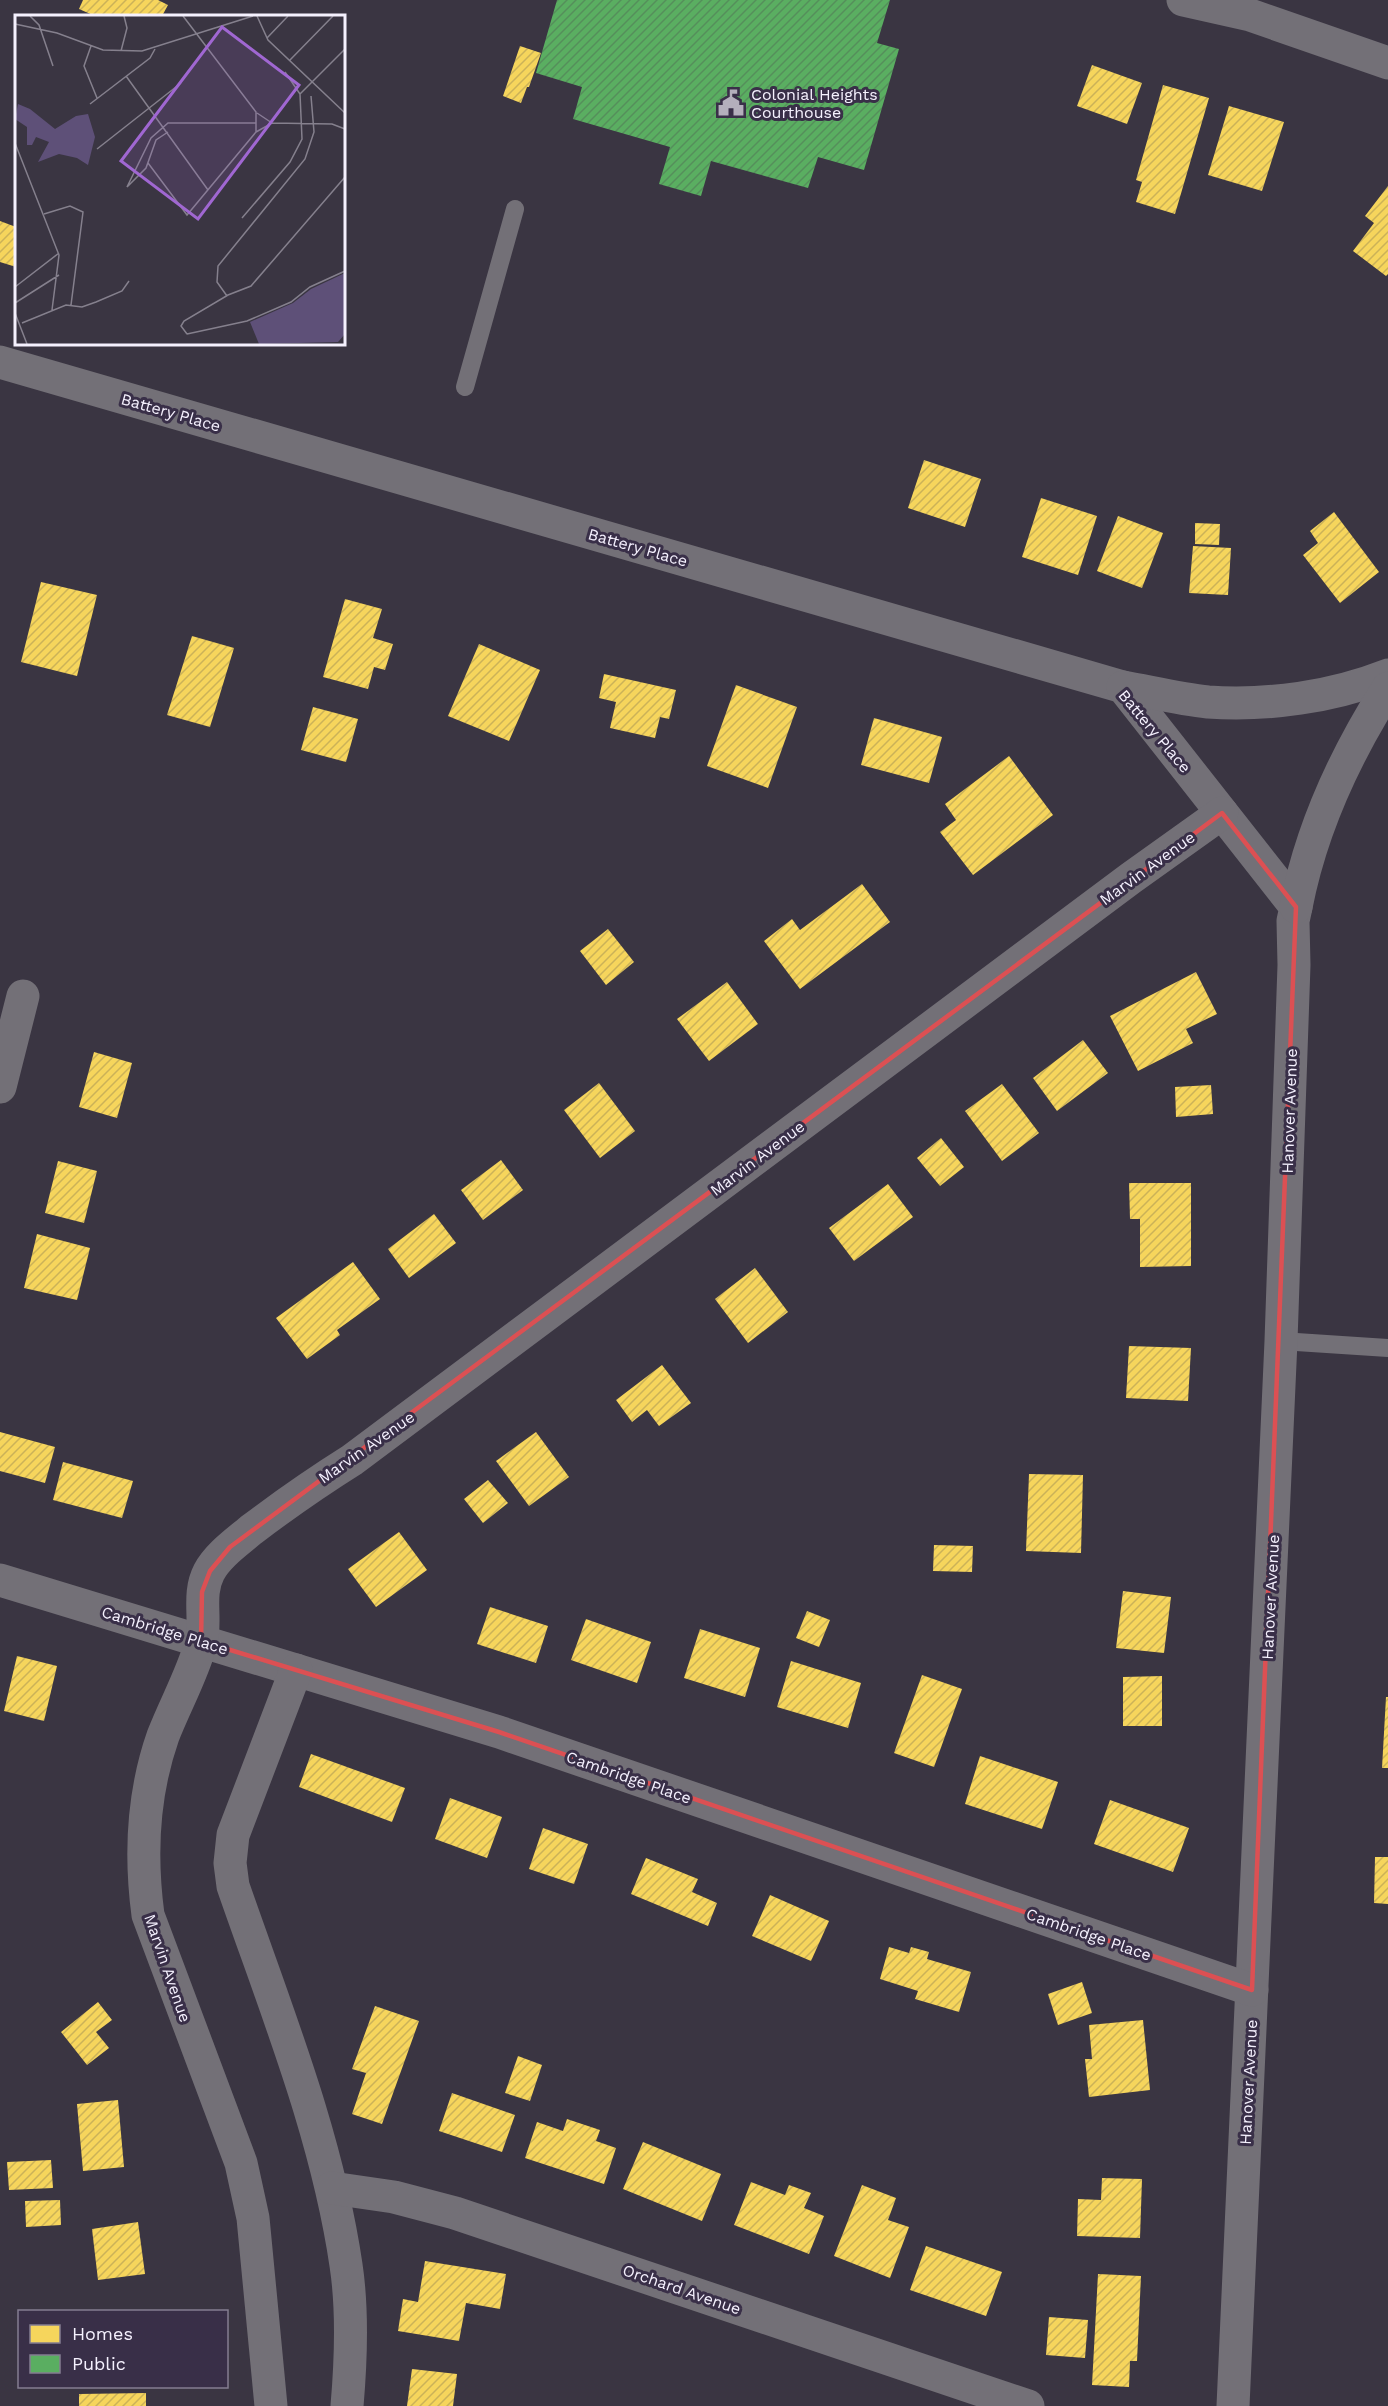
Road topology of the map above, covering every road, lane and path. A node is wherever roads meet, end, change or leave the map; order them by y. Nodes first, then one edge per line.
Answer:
1 (1183, 0) edge
2 (1388, 63) edge
3 (515, 210) dead end
4 (0, 362) edge
5 (465, 387) dead end
6 (1388, 675) edge
7 (1123, 687) junction
8 (1388, 688) edge
9 (1222, 813) junction
10 (1296, 907) junction
11 (23, 996) dead end
12 (0, 1088) edge
13 (1281, 1341) junction
14 (1388, 1348) edge
15 (0, 1580) edge
16 (201, 1641) junction
17 (296, 1670) junction
18 (1252, 1990) junction
19 (332, 2188) junction
20 (271, 2406) edge
21 (347, 2406) edge
22 (1028, 2406) edge
23 (1233, 2406) edge

1 - 2 street
3 - 5 lane
4 - 7 street, Battery Place
6 - 7 street
7 - 9 street, Battery Place
8 - 10 street
9 - 10 street
9 - 16 street, Marvin Avenue
10 - 13 street, Hanover Avenue
11 - 12 street
13 - 14 lane
13 - 18 street, Hanover Avenue
15 - 16 street, Cambridge Place
16 - 17 street, Cambridge Place
16 - 20 street, Marvin Avenue
17 - 18 street, Cambridge Place
17 - 19 street
18 - 23 street, Hanover Avenue
19 - 21 street
19 - 22 street, Orchard Avenue

